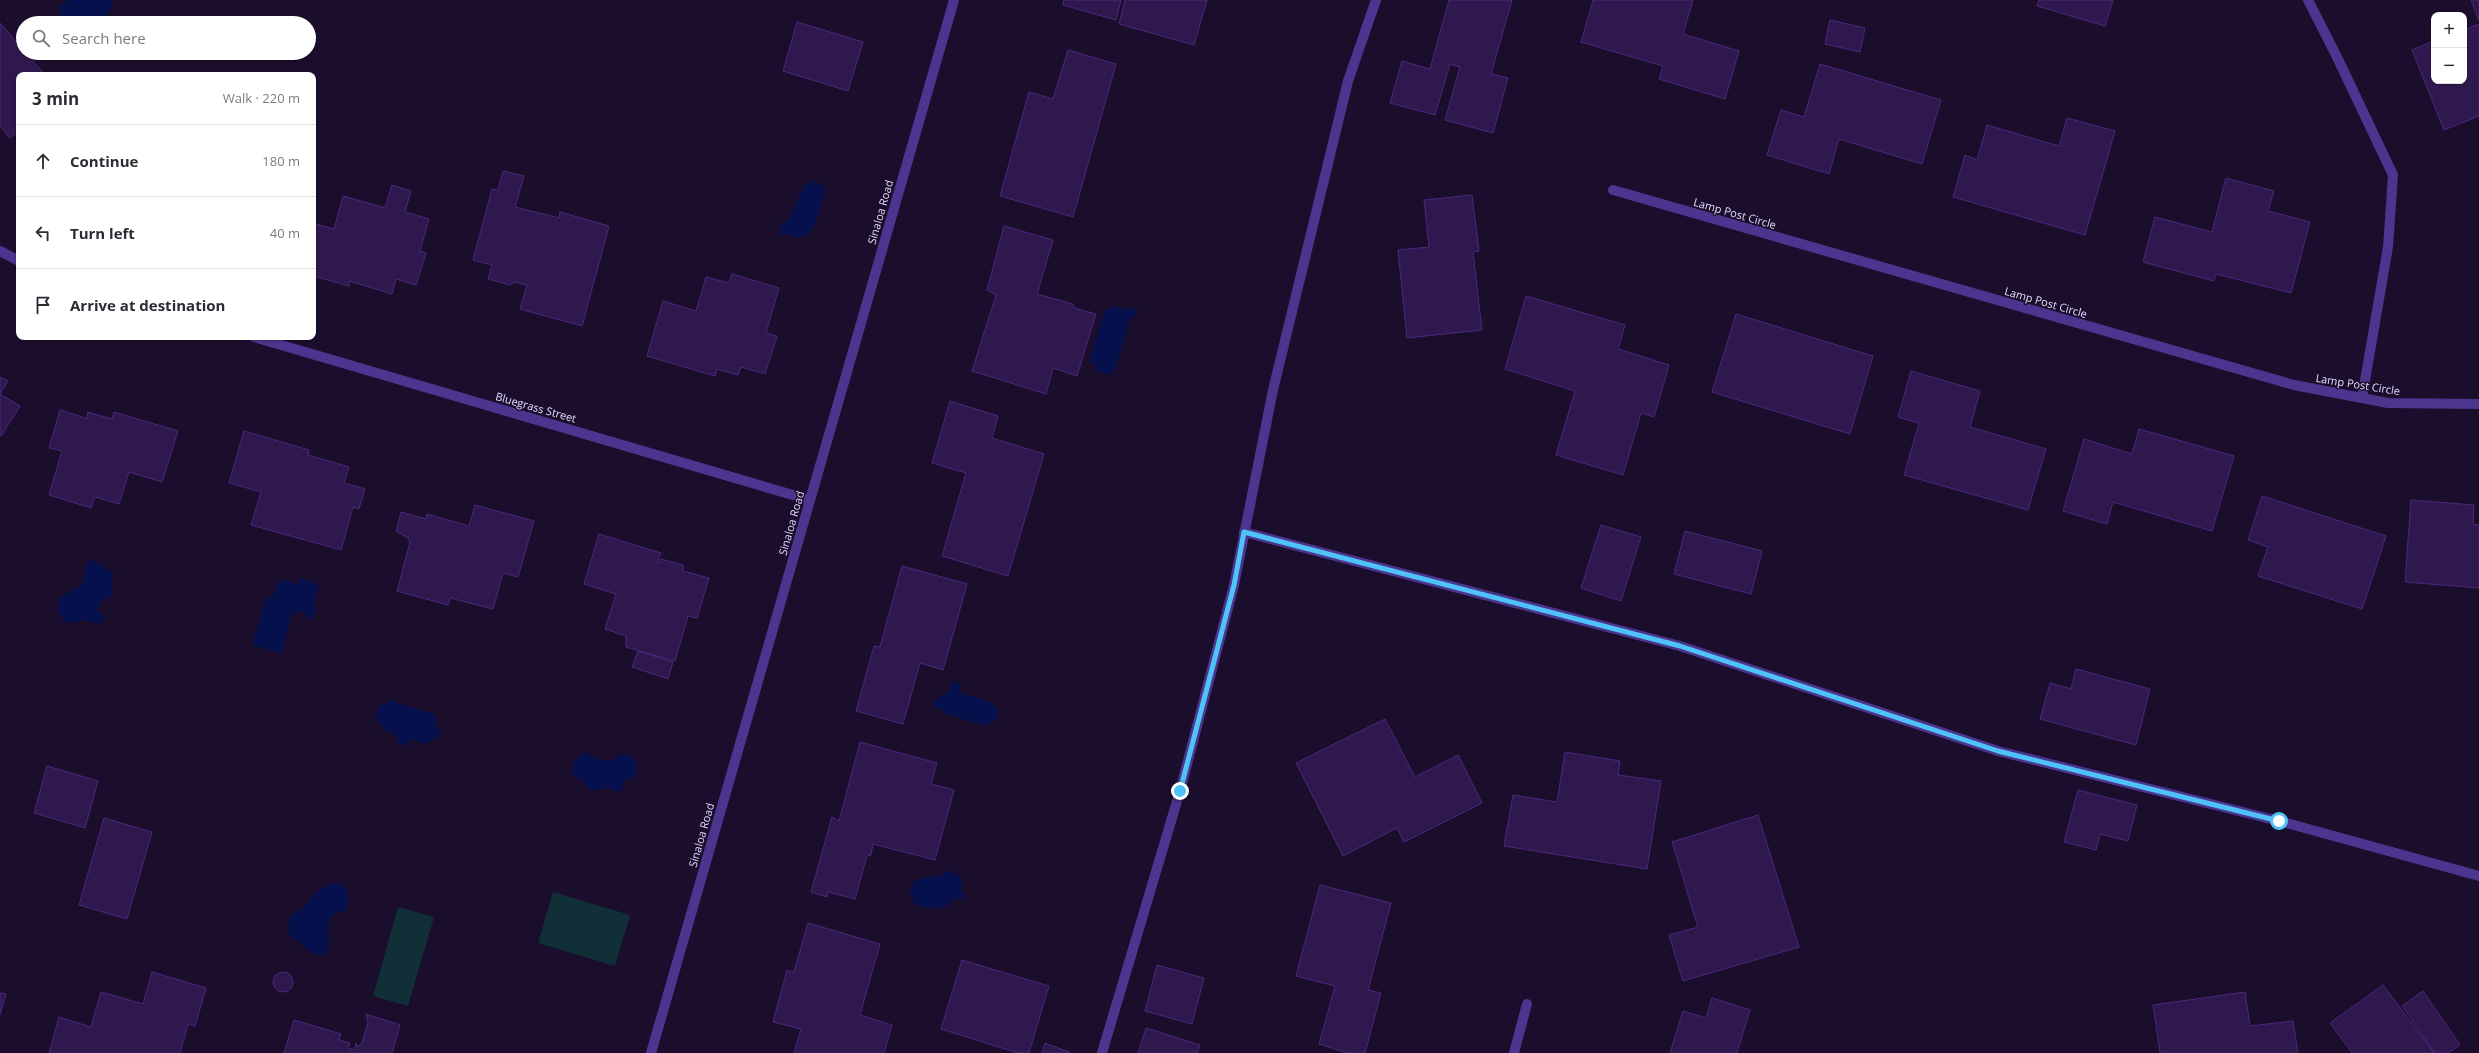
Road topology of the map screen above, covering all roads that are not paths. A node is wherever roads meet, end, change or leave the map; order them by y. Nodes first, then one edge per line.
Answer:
1 (954, 0) edge
2 (1376, 0) edge
3 (2308, 0) edge
4 (1613, 190) dead end
5 (0, 251) edge
6 (16, 259) edge
7 (264, 340) edge
8 (2362, 398) junction
9 (2479, 404) edge
10 (810, 500) junction
11 (1244, 532) junction
12 (2479, 876) edge
13 (1527, 1004) dead end
14 (651, 1053) edge
15 (1102, 1053) edge
16 (1514, 1053) edge

1 - 10 street, Sinaloa Road
2 - 11 street
3 - 8 street
4 - 8 street, Lamp Post Circle
5 - 6 street
7 - 10 street, Bluegrass Street
8 - 9 street, Lamp Post Circle
10 - 14 street, Sinaloa Road
11 - 12 street
11 - 15 street
13 - 16 street

